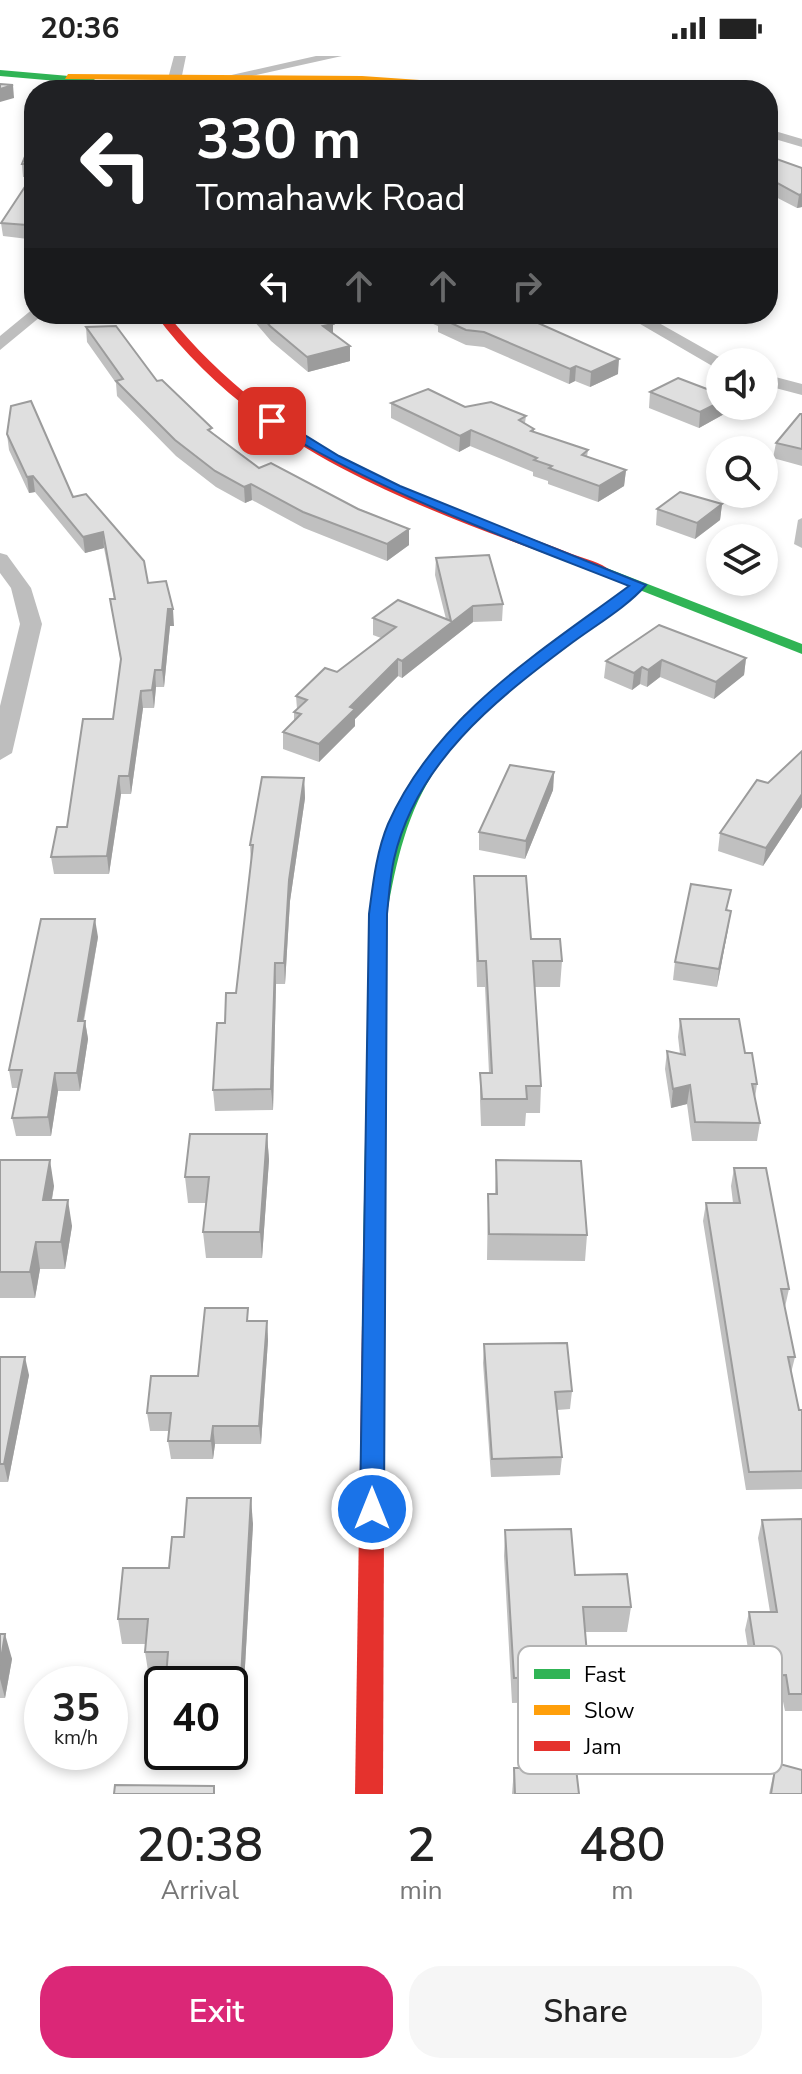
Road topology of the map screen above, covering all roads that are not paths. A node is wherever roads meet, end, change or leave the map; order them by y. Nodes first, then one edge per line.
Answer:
1 (180, 56) edge
2 (338, 56) edge
3 (0, 73) edge
4 (234, 76) junction
5 (68, 77) junction
6 (313, 78) junction
7 (81, 80) edge
8 (121, 80) edge
9 (175, 80) edge
10 (200, 80) edge
11 (348, 80) edge
12 (778, 136) edge
13 (802, 143) edge
14 (24, 322) edge
15 (169, 324) edge
16 (649, 324) edge
17 (0, 345) edge
18 (706, 355) edge
19 (778, 383) edge
20 (802, 390) edge
21 (0, 559) edge
22 (639, 585) junction
23 (802, 649) edge
24 (0, 753) edge
25 (369, 1794) edge

1 - 9 street
2 - 4 street
2 - 6 street
3 - 5 street
4 - 6 street
4 - 10 street
5 - 7 street
5 - 8 street
6 - 11 street
12 - 13 street
14 - 17 street
15 - 22 street
16 - 18 street
19 - 20 street
21 - 24 street
22 - 23 street
22 - 25 street

